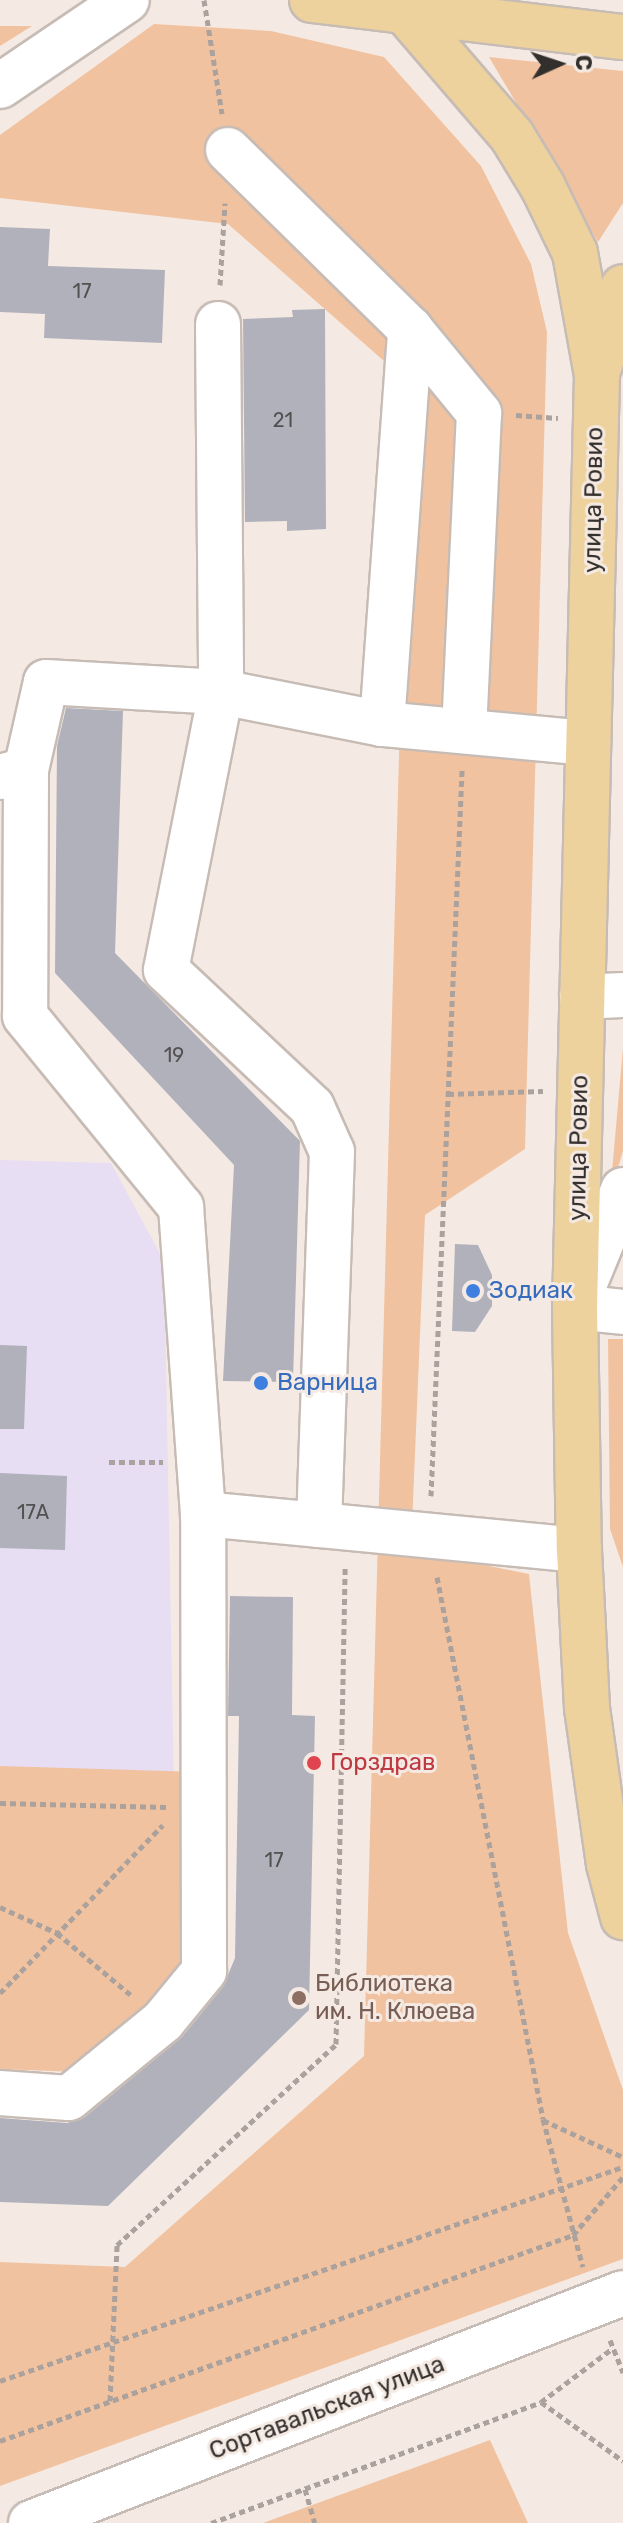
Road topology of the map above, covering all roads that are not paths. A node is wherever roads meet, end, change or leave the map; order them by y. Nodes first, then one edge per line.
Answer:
1 (127, 0) edge
2 (312, 0) edge
3 (399, 5) edge
4 (623, 37) edge
5 (0, 86) edge
6 (228, 150) dead end
7 (623, 287) edge
8 (218, 324) dead end
9 (410, 329) junction
10 (597, 375) junction
11 (221, 692) junction
12 (382, 724) junction
13 (464, 731) junction
14 (588, 743) junction
15 (13, 774) edge
16 (603, 996) edge
17 (623, 1190) edge
18 (575, 1307) junction
19 (623, 1312) edge
20 (203, 1514) junction
21 (332, 1526) junction
22 (579, 1550) junction
23 (623, 1917) edge
24 (0, 2093) edge
25 (623, 2293) edge
26 (31, 2523) edge

1 - 5 street
2 - 3 main road
3 - 4 main road
3 - 10 main road, улица Ровио
6 - 9 street
7 - 10 main road, улица Ровио
8 - 11 street
9 - 12 street
9 - 13 street
10 - 14 main road, улица Ровио
11 - 12 street
11 - 15 street
11 - 21 street
12 - 13 street
13 - 14 street
14 - 16 main road, улица Ровио
15 - 20 street
16 - 18 main road, улица Ровио
17 - 18 street
18 - 19 street
18 - 22 main road, улица Ровио
20 - 21 street
20 - 24 street
21 - 22 street
22 - 23 main road, улица Ровио
25 - 26 street, Сортавальская улица

